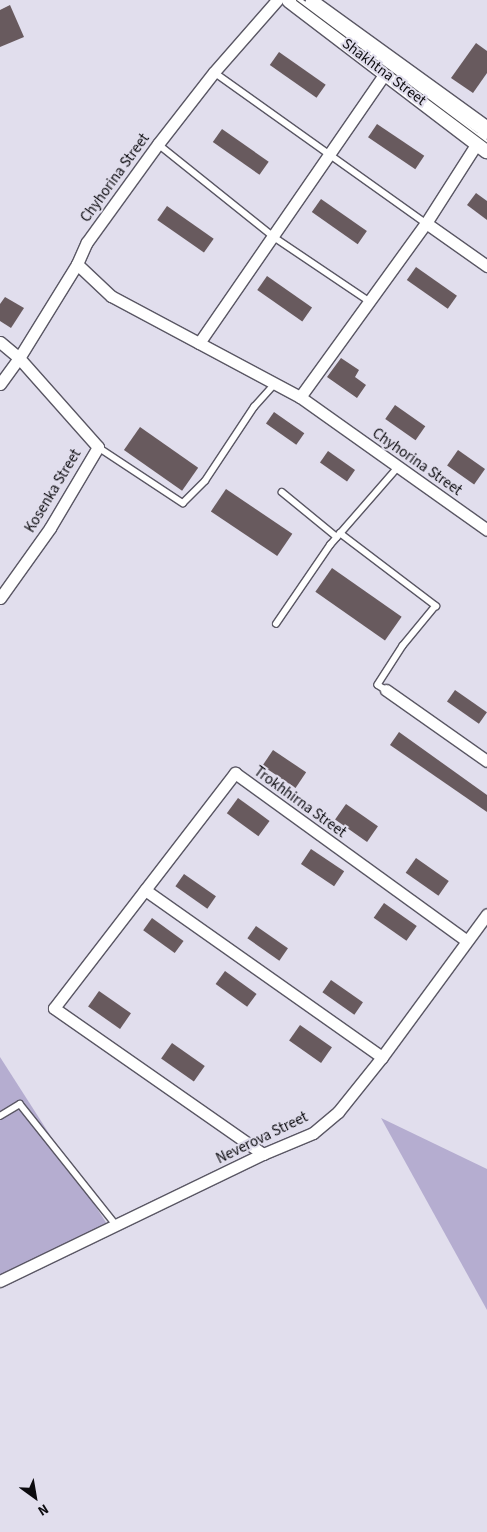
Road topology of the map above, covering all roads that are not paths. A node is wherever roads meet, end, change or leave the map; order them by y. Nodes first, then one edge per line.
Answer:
1 (277, 0) edge
2 (290, 0) edge
3 (308, 0) edge
4 (214, 72) junction
5 (386, 72) junction
6 (484, 138) edge
7 (158, 144) junction
8 (329, 154) junction
9 (426, 223) junction
10 (274, 237) junction
11 (77, 264) junction
12 (487, 266) edge
13 (369, 301) junction
14 (0, 342) edge
15 (200, 343) junction
16 (19, 358) junction
17 (0, 384) edge
18 (275, 384) junction
19 (300, 397) junction
20 (98, 446) junction
21 (398, 467) junction
22 (282, 492) dead end
23 (487, 530) edge
24 (338, 535) junction
25 (0, 598) edge
26 (276, 624) dead end
27 (386, 690) joint
28 (487, 761) edge
29 (145, 890) junction
30 (487, 914) edge
31 (467, 941) junction
32 (382, 1057) junction
33 (0, 1116) edge
34 (264, 1154) junction
35 (116, 1226) junction
36 (0, 1281) edge

1 - 4 street, Chyhorina Street
2 - 5 main road, Shakhtna Street
3 - 6 main road, Shakhtna Street
4 - 7 street, Chyhorina Street
4 - 8 lane
5 - 6 main road, Shakhtna Street
5 - 8 street
6 - 9 street
7 - 10 lane
7 - 11 street, Chyhorina Street
8 - 9 lane
8 - 10 street
9 - 12 street
9 - 13 street
10 - 13 lane
10 - 15 street
11 - 15 street, Chyhorina Street
11 - 16 street
13 - 19 street
14 - 16 street, Kosenka Street
15 - 18 street, Chyhorina Street
16 - 17 street
16 - 20 street, Kosenka Street
18 - 19 street, Chyhorina Street
18 - 20 lane
19 - 21 street, Chyhorina Street
20 - 25 street, Kosenka Street
21 - 23 street, Chyhorina Street
21 - 24 lane
22 - 24 lane
24 - 26 lane
24 - 27 lane
27 - 28 street
29 - 31 street, Trokhhirna Street
29 - 32 street
29 - 34 street, Trokhhirna Street
30 - 31 street, Neverova Street
31 - 32 street, Neverova Street
32 - 34 street, Neverova Street
33 - 35 lane
34 - 35 street, Neverova Street
35 - 36 street, Neverova Street

